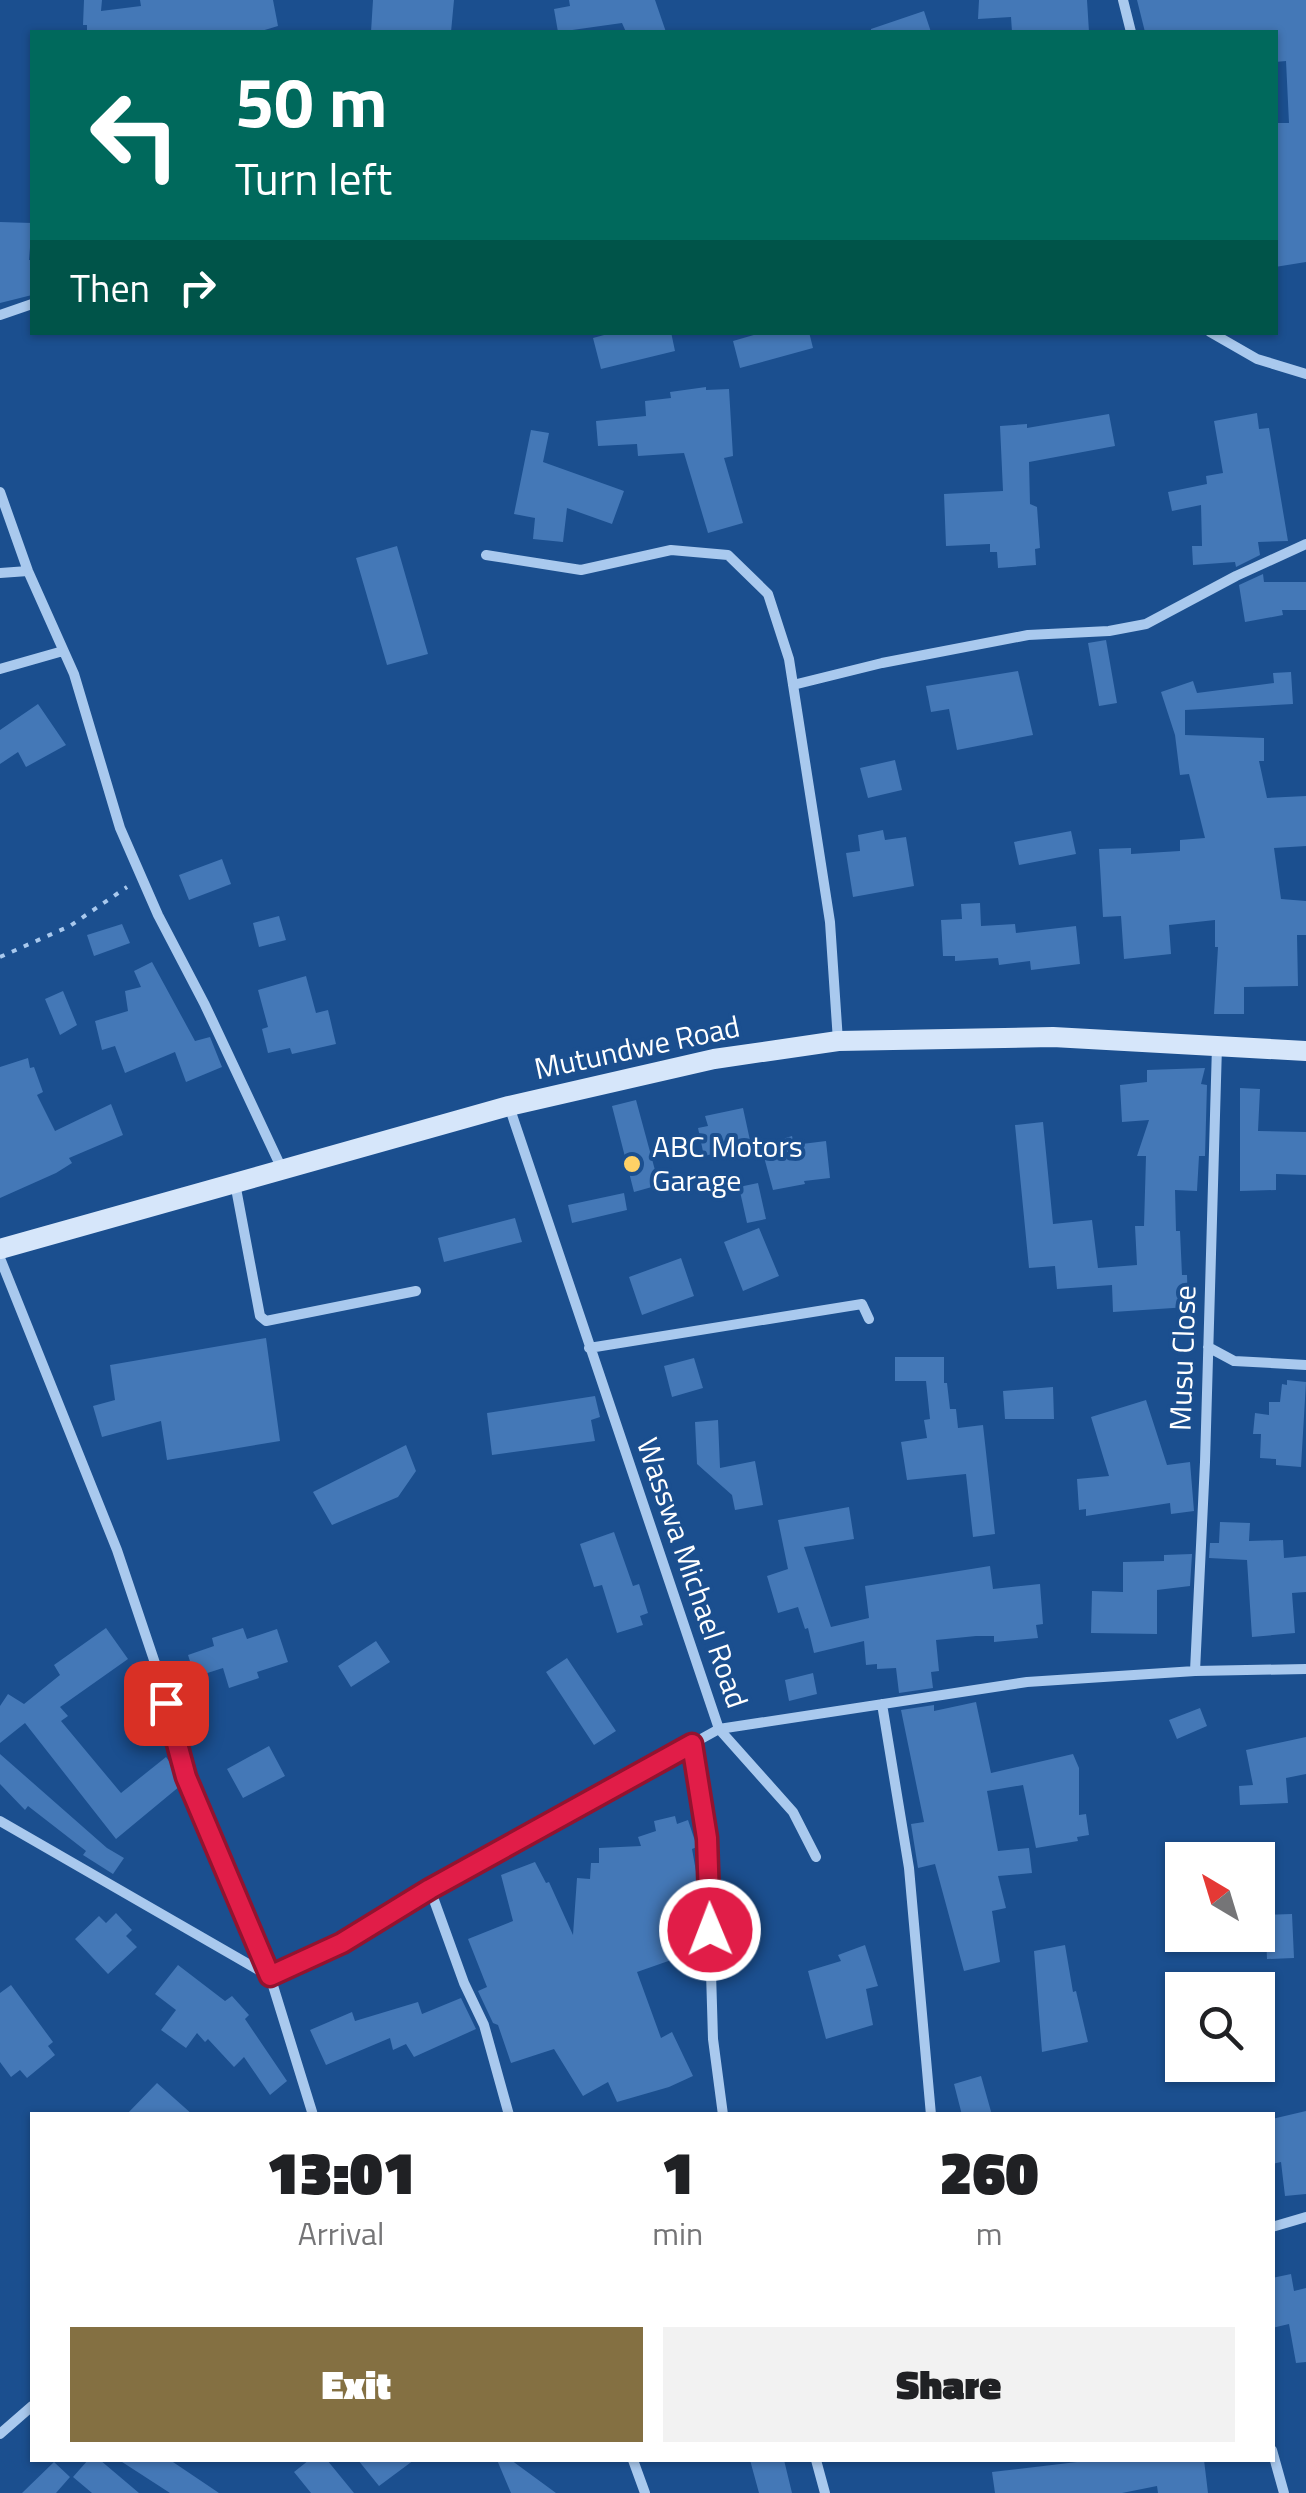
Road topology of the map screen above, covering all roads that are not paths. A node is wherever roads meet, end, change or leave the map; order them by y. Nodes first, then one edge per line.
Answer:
1 (1124, 0) edge
2 (1131, 30) edge
3 (30, 305) edge
4 (0, 315) edge
5 (1215, 335) edge
6 (1306, 374) edge
7 (0, 492) edge
8 (1306, 544) edge
9 (486, 555) dead end
10 (28, 571) junction
11 (0, 573) edge
12 (63, 651) junction
13 (0, 670) edge
14 (793, 685) junction
15 (838, 1041) junction
16 (1217, 1046) junction
17 (1306, 1051) edge
18 (508, 1106) junction
19 (283, 1170) junction
20 (234, 1183) junction
21 (0, 1249) edge
22 (0, 1258) edge
23 (416, 1291) dead end
24 (869, 1319) dead end
25 (1208, 1347) junction
26 (589, 1348) junction
27 (1306, 1365) edge
28 (1306, 1669) edge
29 (1194, 1671) junction
30 (882, 1704) junction
31 (719, 1729) junction
32 (692, 1744) junction
33 (0, 1820) edge
34 (816, 1857) dead end
35 (430, 1889) junction
36 (270, 1976) junction
37 (312, 2112) edge
38 (508, 2112) edge
39 (723, 2112) edge
40 (932, 2112) edge
41 (1306, 2217) edge
42 (1275, 2226) edge
43 (30, 2408) edge
44 (0, 2434) edge
45 (1275, 2461) edge
46 (635, 2462) edge
47 (817, 2462) edge
48 (644, 2493) edge
49 (825, 2493) edge
50 (1284, 2493) edge

1 - 2 street
3 - 4 street
5 - 6 street
7 - 10 street
8 - 14 street
9 - 14 street
10 - 11 street
10 - 12 street
12 - 13 street
12 - 19 street
14 - 15 street
15 - 16 main road, Mutundwe Road
15 - 18 main road, Mutundwe Road
16 - 17 main road, Mutundwe Road
16 - 25 street, Musu Close
18 - 19 main road, Mutundwe Road
18 - 26 street, Wasswa Michael Road
19 - 20 main road, Mutundwe Road
20 - 21 main road, Mutundwe Road
20 - 23 street
22 - 36 street
24 - 26 street
25 - 27 street
25 - 29 street, Musu Close
26 - 31 street, Wasswa Michael Road
28 - 29 street
29 - 30 street
30 - 31 street
30 - 40 street
31 - 32 street, Wasswa Michael Road
31 - 34 street
32 - 35 street
32 - 39 street, Wasswa Michael Road
33 - 36 street
35 - 36 street
35 - 38 street
36 - 37 street
41 - 42 street
43 - 44 street
45 - 50 street
46 - 48 street
47 - 49 street

